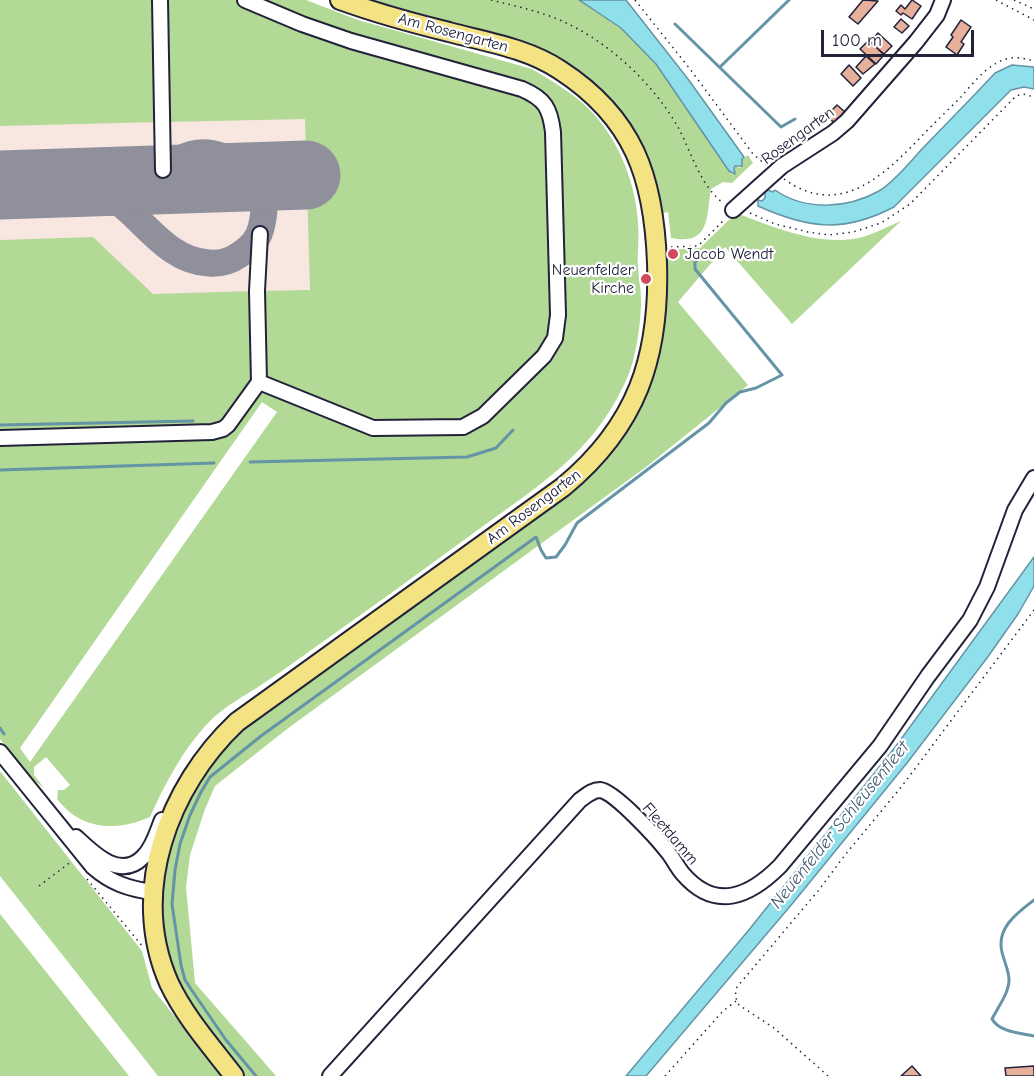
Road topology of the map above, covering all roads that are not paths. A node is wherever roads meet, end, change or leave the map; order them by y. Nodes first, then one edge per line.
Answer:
1 (160, 0) edge
2 (245, 0) edge
3 (340, 0) edge
4 (943, 0) edge
5 (163, 170) dead end
6 (735, 208) road end
7 (260, 234) dead end
8 (260, 382) junction
9 (0, 438) edge
10 (1034, 478) edge
11 (0, 752) edge
12 (181, 793) junction
13 (43, 807) junction
14 (153, 892) junction
15 (234, 1076) edge
16 (330, 1076) edge

1 - 5 street
2 - 8 street
3 - 12 main road, Am Rosengarten
4 - 6 street, Rosengarten
7 - 8 street
8 - 9 street
10 - 16 street, Fleetdamm
11 - 13 street
12 - 13 street
12 - 14 main road, Am Rosengarten
13 - 14 street
14 - 15 main road, Am Rosengarten

